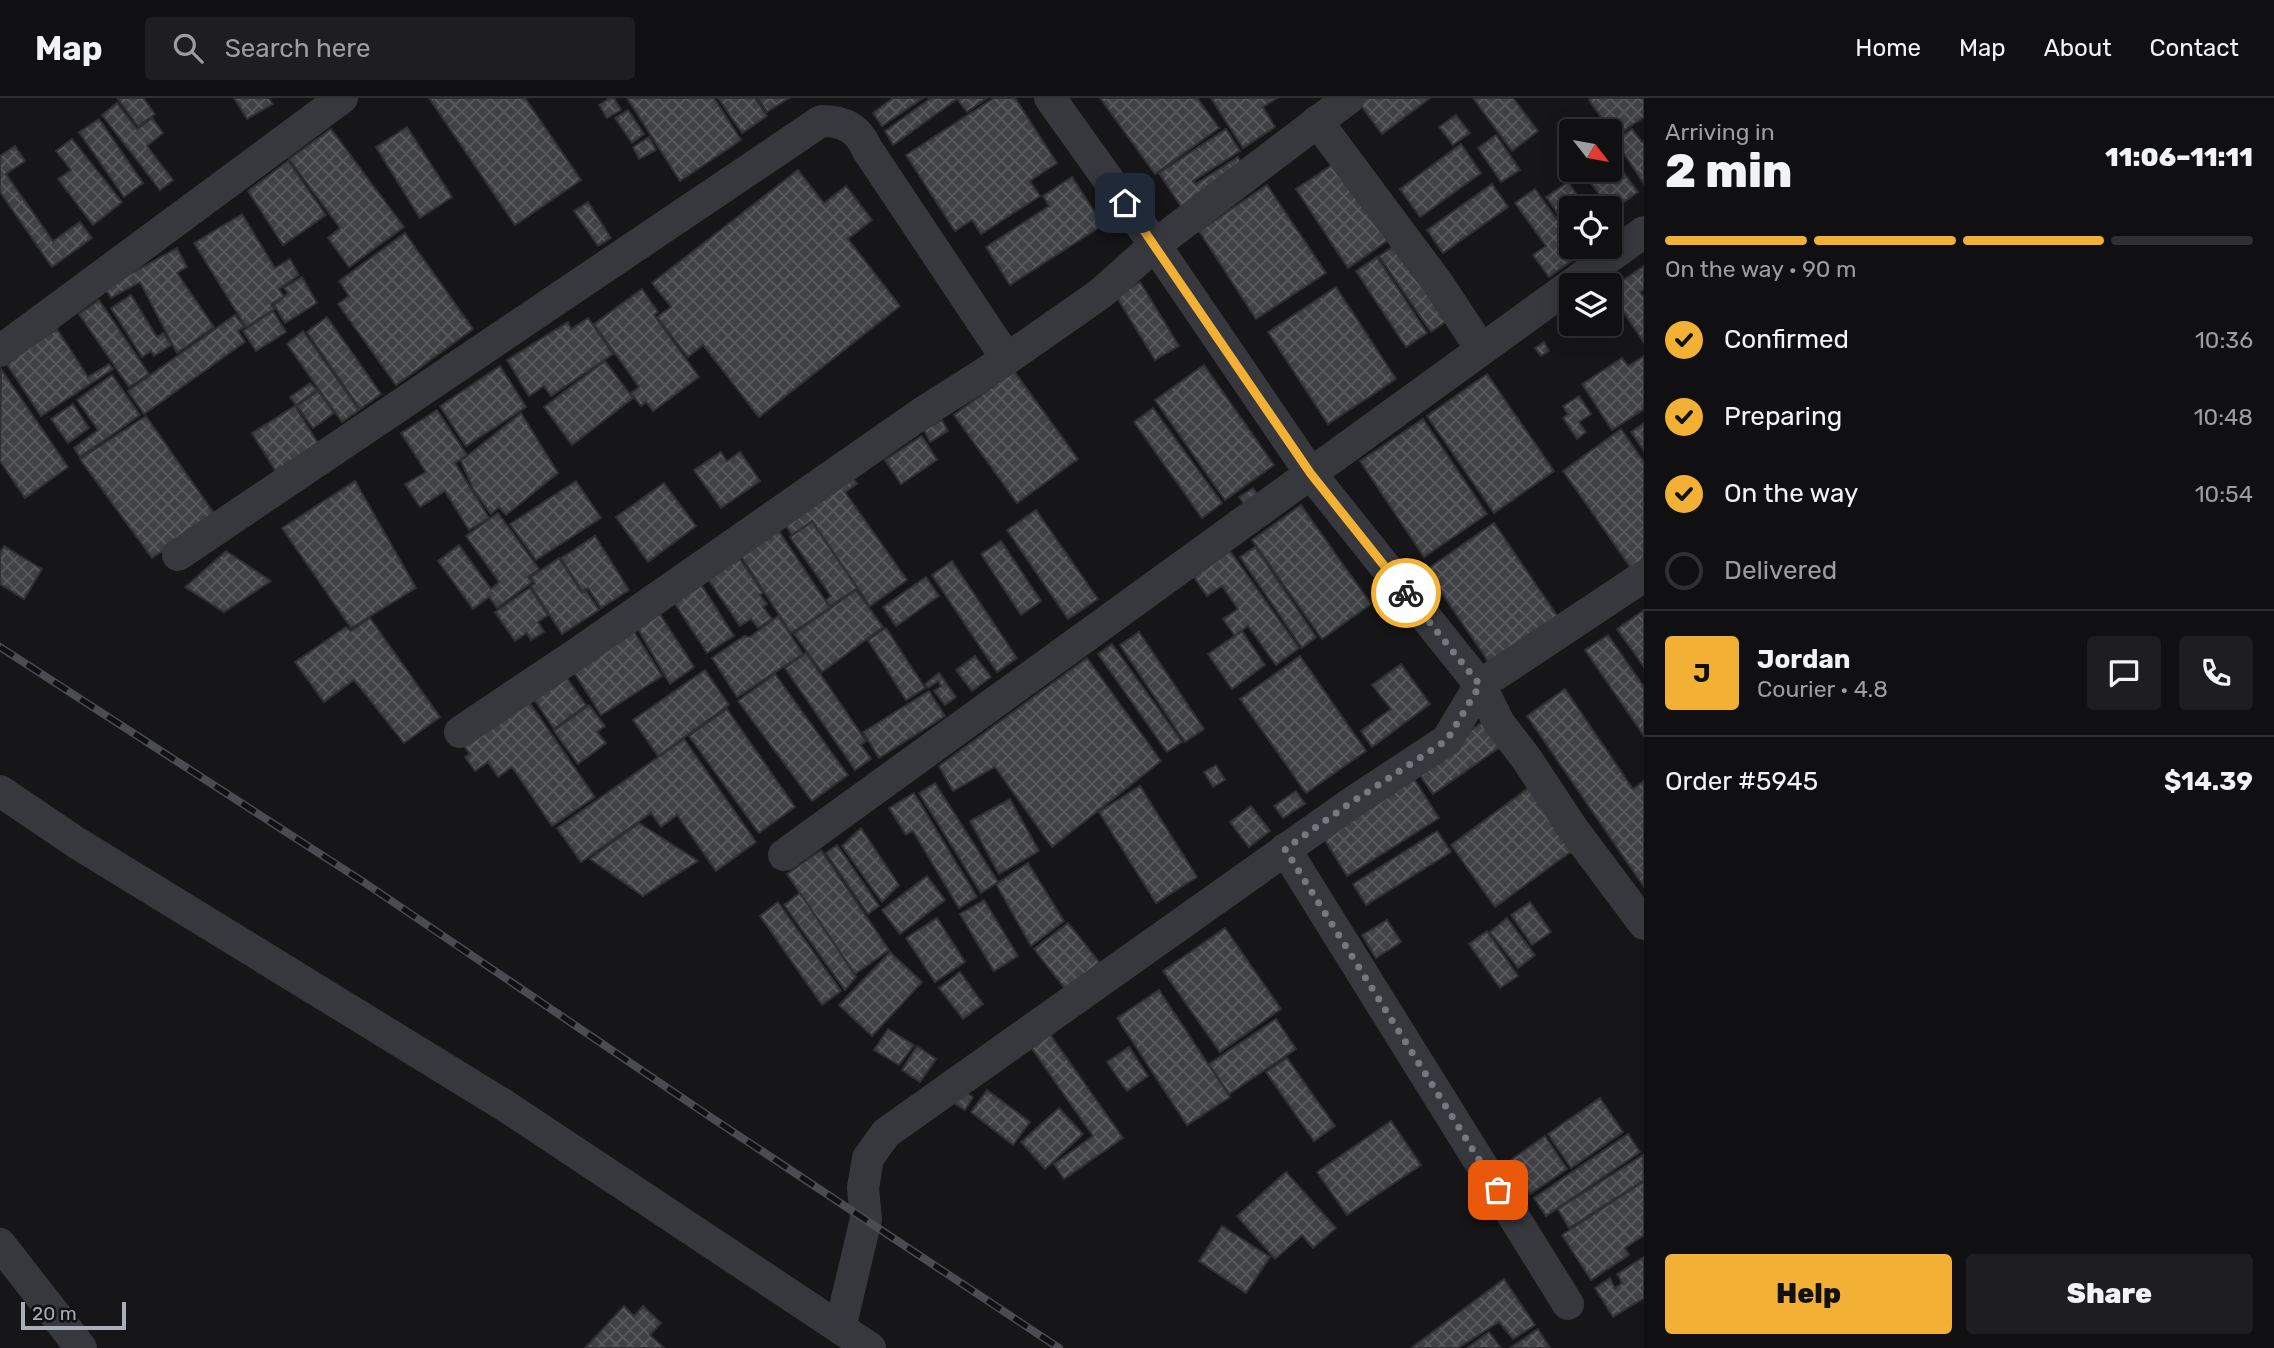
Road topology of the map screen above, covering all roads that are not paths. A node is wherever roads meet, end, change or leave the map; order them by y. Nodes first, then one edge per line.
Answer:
1 (342, 98) edge
2 (1050, 98) edge
3 (1349, 98) edge
4 (1317, 121) junction
5 (1644, 232) edge
6 (1155, 245) junction
7 (1481, 349) junction
8 (0, 351) edge
9 (1007, 359) junction
10 (1311, 474) junction
11 (178, 555) dead end
12 (1644, 576) edge
13 (1480, 685) junction
14 (460, 732) dead end
15 (0, 791) edge
16 (1285, 849) junction
17 (784, 855) dead end
18 (1644, 924) edge
19 (0, 1244) edge
20 (1569, 1304) dead end
21 (840, 1328) junction
22 (80, 1348) edge
23 (870, 1348) edge

1 - 8 street
2 - 6 street
3 - 4 street
4 - 6 street
4 - 7 street
5 - 7 street
6 - 9 street
6 - 10 street
7 - 10 street
9 - 11 street
9 - 14 street
10 - 13 street
10 - 17 street
12 - 13 street
13 - 16 street
13 - 18 street
15 - 21 street
16 - 20 street
16 - 21 street
19 - 22 street
21 - 23 street

